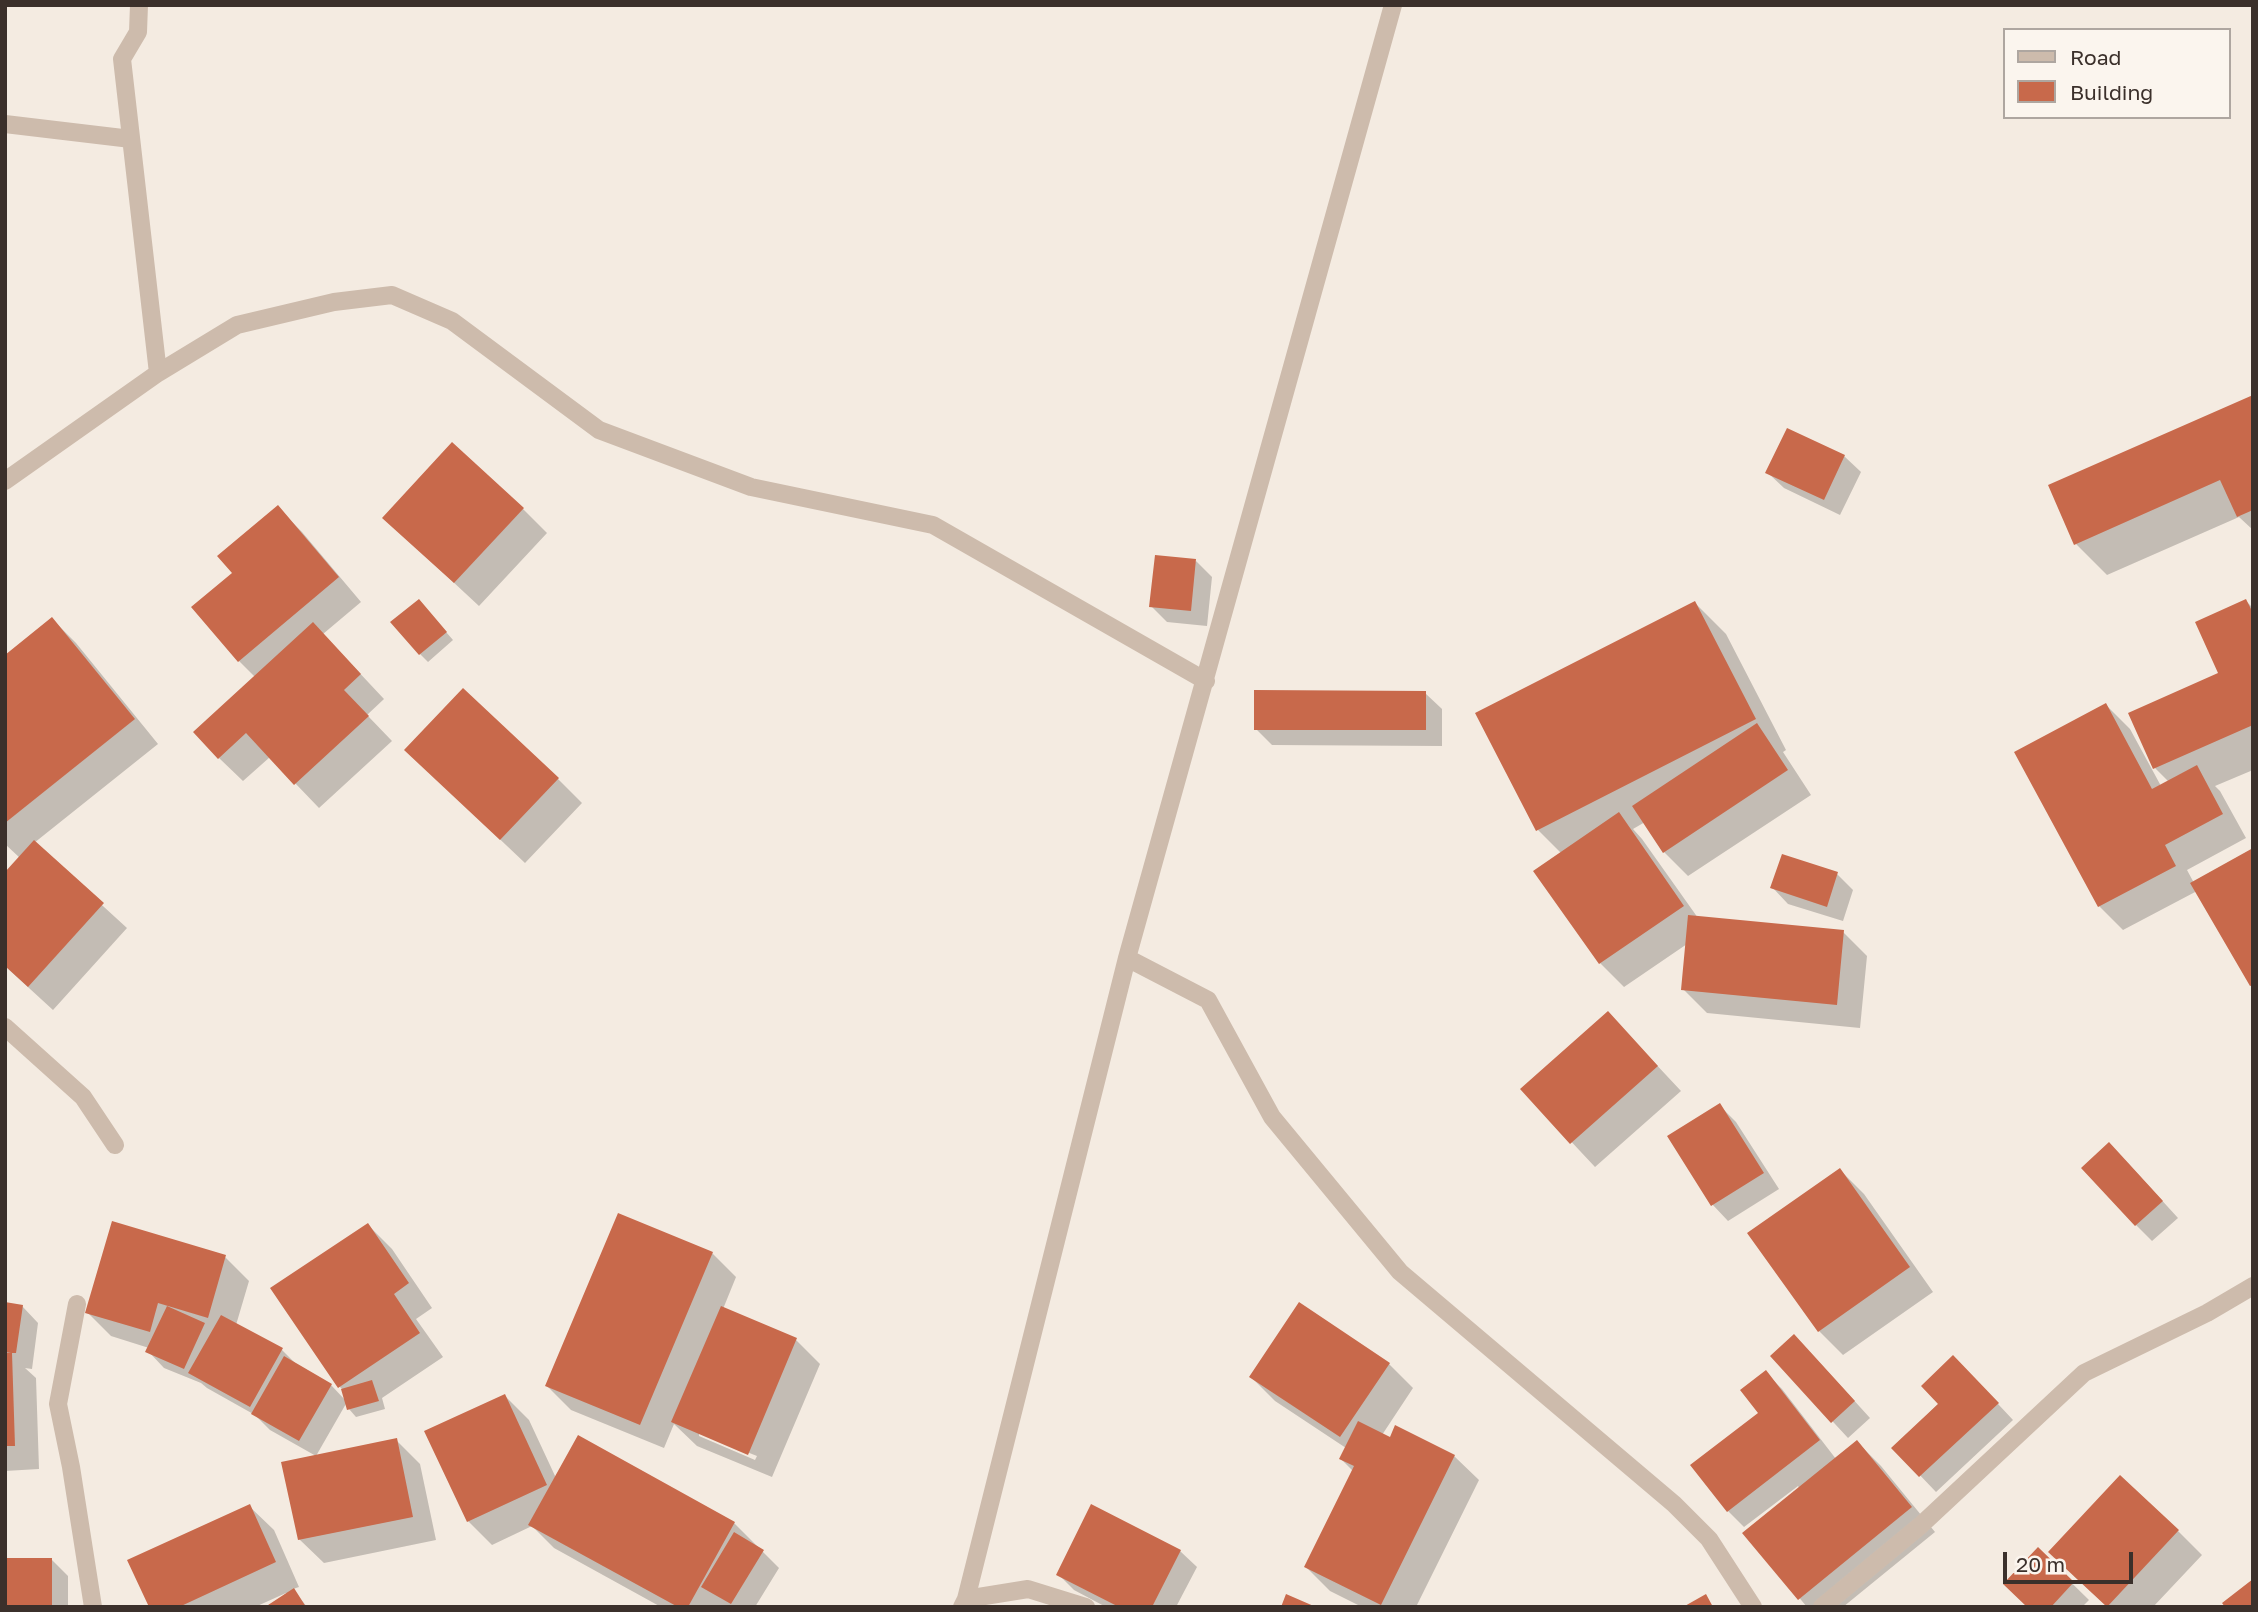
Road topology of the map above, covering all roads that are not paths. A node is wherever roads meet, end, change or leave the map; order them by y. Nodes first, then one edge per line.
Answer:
1 (139, 5) edge
2 (1393, 5) edge
3 (5, 124) edge
4 (131, 139) junction
5 (158, 373) junction
6 (5, 481) edge
7 (1206, 681) junction
8 (1127, 958) junction
9 (5, 1027) edge
10 (115, 1145) dead end
11 (2253, 1286) edge
12 (77, 1304) dead end
13 (964, 1603) edge
14 (93, 1607) edge
15 (1086, 1607) edge
16 (1753, 1607) edge
17 (1822, 1607) edge

1 - 4 street
2 - 7 street
3 - 4 street
4 - 5 street
5 - 6 street
5 - 7 street
7 - 8 street
8 - 13 street
8 - 16 street
9 - 10 street
11 - 17 street
12 - 14 street
13 - 15 street

